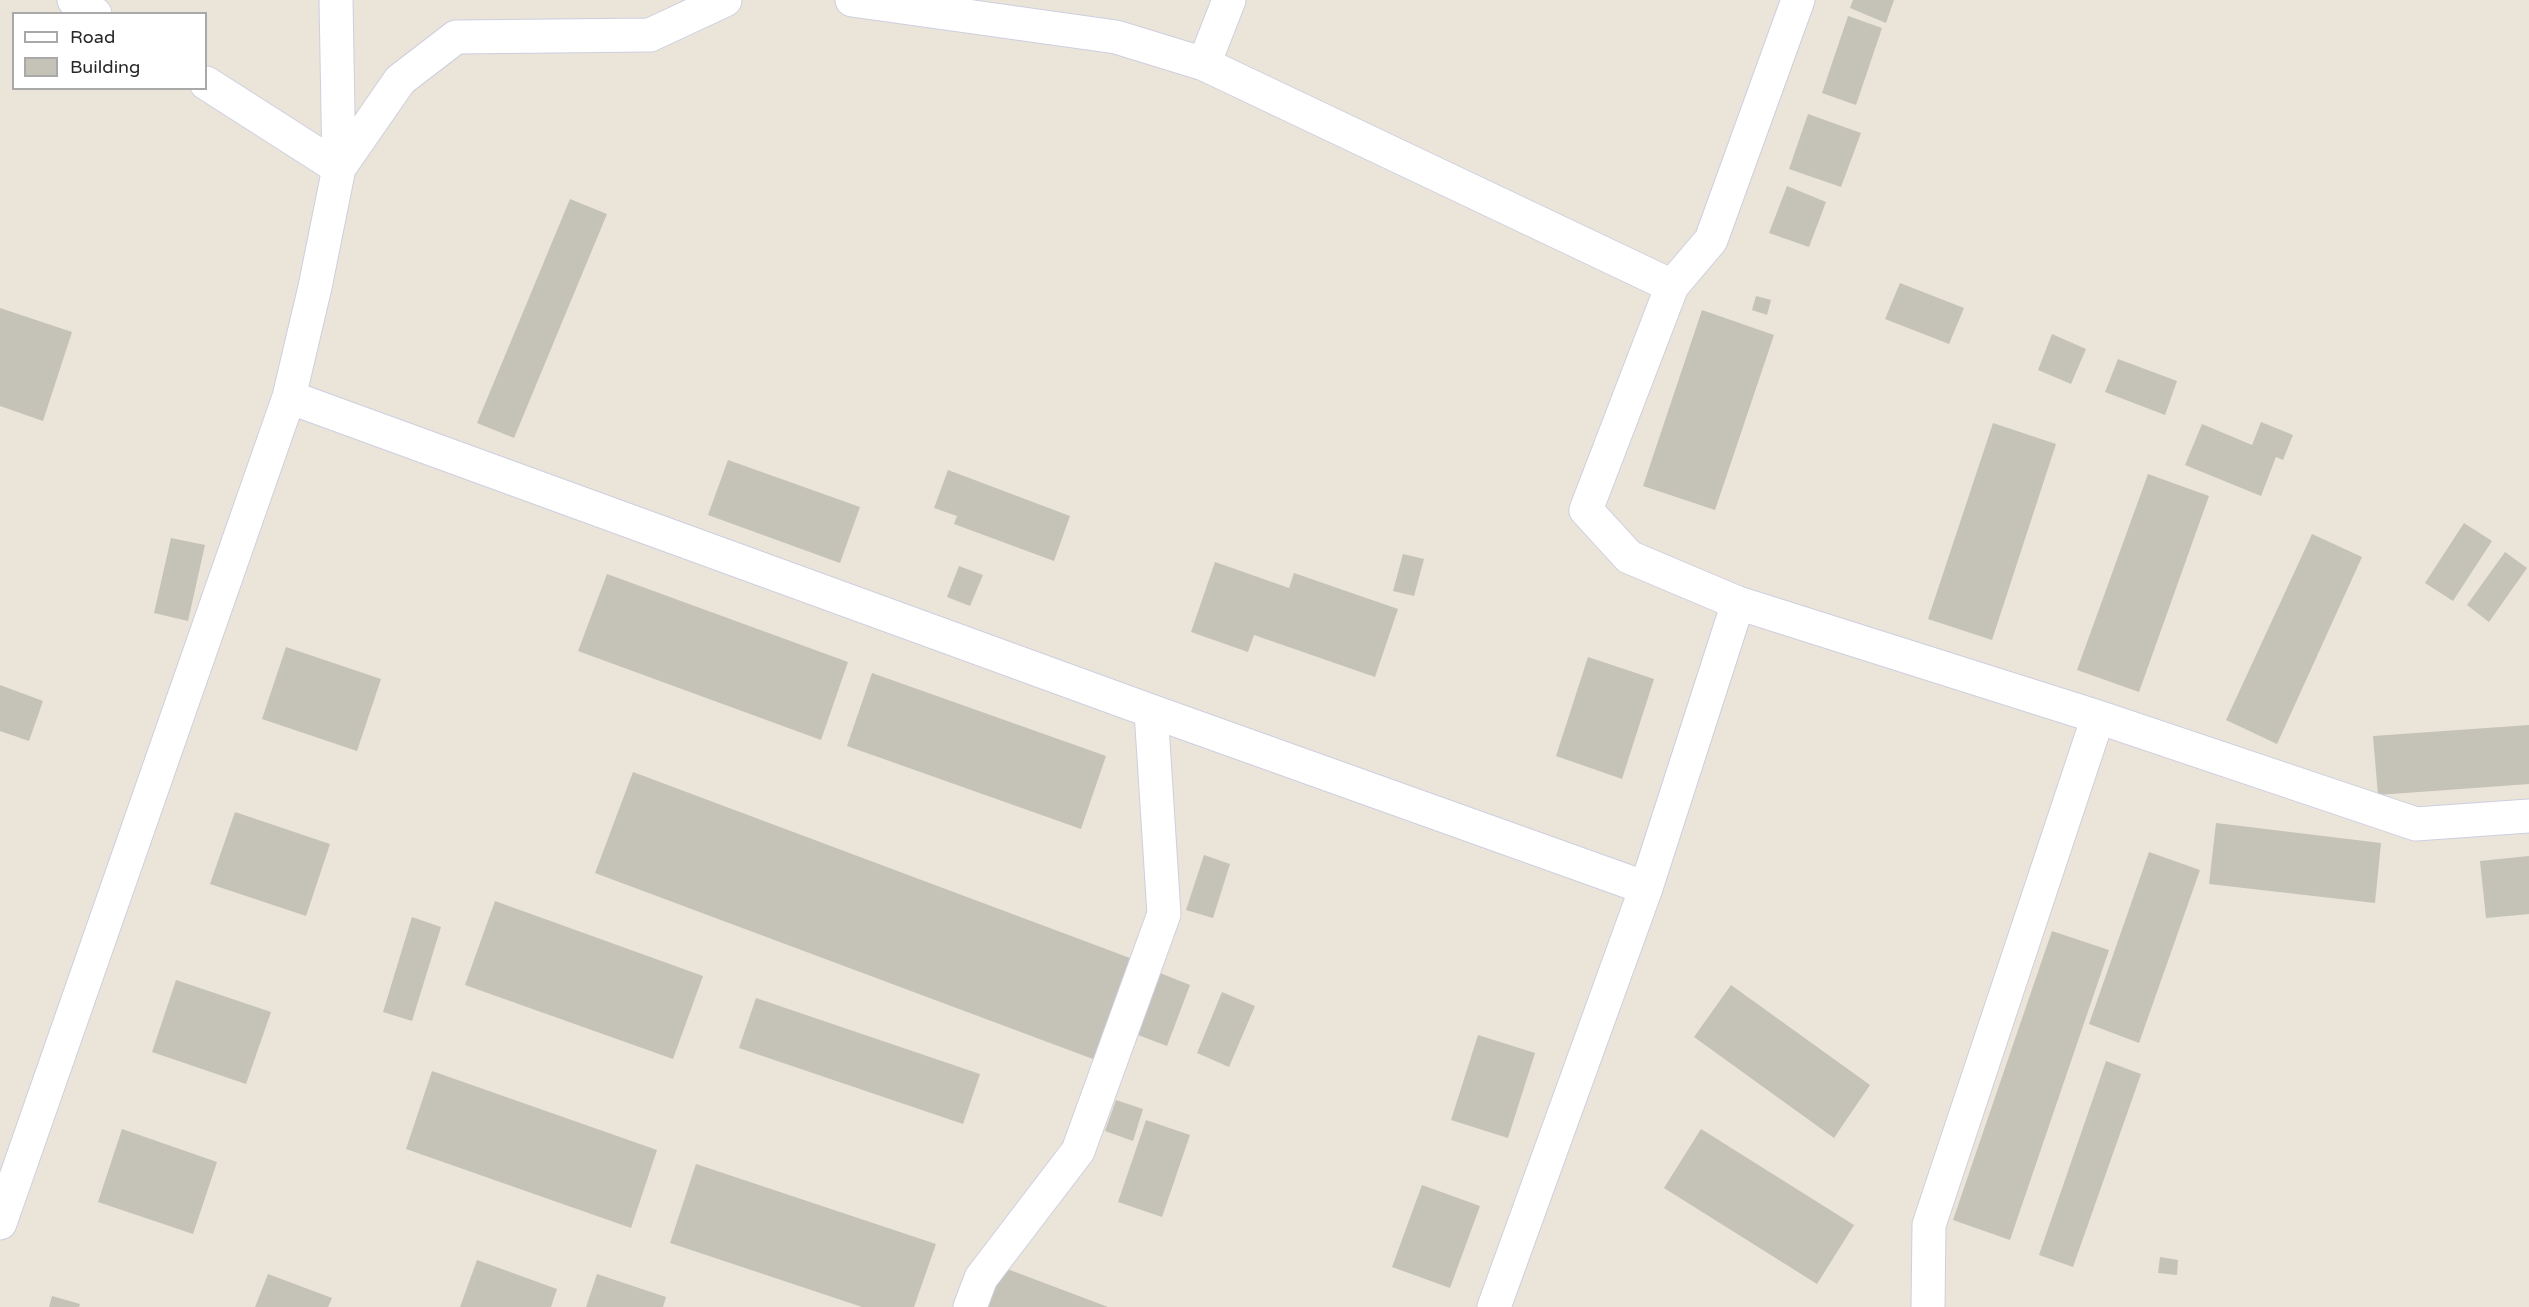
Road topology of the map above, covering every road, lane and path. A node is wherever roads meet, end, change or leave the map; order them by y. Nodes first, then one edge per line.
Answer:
1 (74, 0) edge
2 (336, 0) edge
3 (725, 0) edge
4 (852, 0) edge
5 (1229, 0) edge
6 (1798, 0) edge
7 (92, 12) edge
8 (1204, 64) junction
9 (207, 84) edge
10 (339, 168) junction
11 (1672, 286) junction
12 (289, 397) junction
13 (1738, 603) junction
14 (1151, 711) junction
15 (2098, 717) junction
16 (2529, 816) edge
17 (1646, 888) junction
18 (0, 1223) edge
19 (970, 1307) edge
20 (1494, 1307) edge
21 (1928, 1307) edge

1 - 7 street
2 - 10 street
3 - 10 street
4 - 8 street
5 - 8 street
6 - 11 street
8 - 11 street
9 - 10 street
10 - 12 street
11 - 13 street
12 - 14 street
12 - 18 street
13 - 15 street
13 - 17 street
14 - 17 street
14 - 19 street
15 - 16 street
15 - 21 street
17 - 20 street

